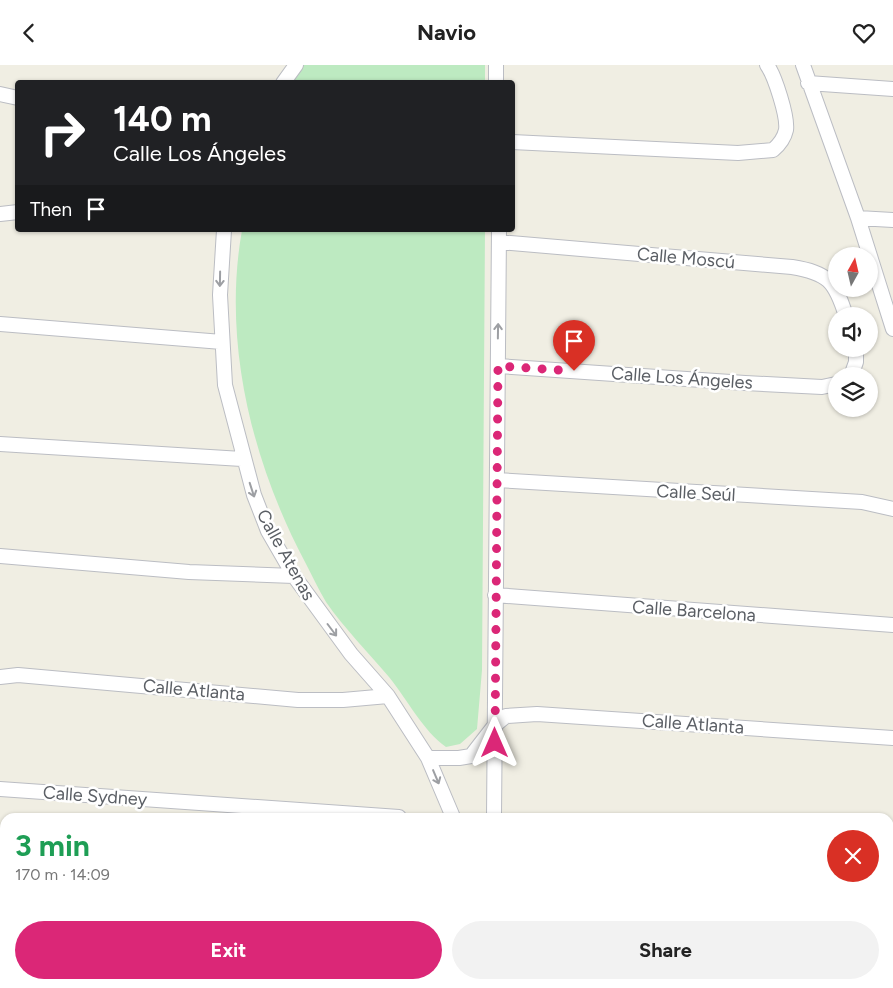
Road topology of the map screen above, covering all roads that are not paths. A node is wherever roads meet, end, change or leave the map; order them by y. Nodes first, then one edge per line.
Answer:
1 (296, 65) edge
2 (496, 65) edge
3 (767, 65) edge
4 (803, 65) edge
5 (285, 80) edge
6 (496, 80) edge
7 (808, 83) junction
8 (893, 89) edge
9 (0, 94) edge
10 (15, 97) edge
11 (515, 142) edge
12 (15, 212) edge
13 (0, 214) edge
14 (858, 218) junction
15 (893, 220) edge
16 (224, 232) edge
17 (499, 236) edge
18 (843, 307) edge
19 (0, 324) edge
20 (893, 329) edge
21 (222, 342) junction
22 (498, 366) junction
23 (828, 386) edge
24 (0, 444) edge
25 (242, 459) junction
26 (497, 480) junction
27 (893, 509) edge
28 (0, 556) edge
29 (294, 576) junction
30 (494, 595) junction
31 (893, 625) edge
32 (0, 677) edge
33 (388, 696) junction
34 (495, 725) junction
35 (893, 738) edge
36 (428, 758) junction
37 (0, 789) edge
38 (342, 813) edge
39 (451, 813) edge
40 (494, 813) edge

1 - 5 street
2 - 6 street
3 - 11 street
4 - 7 street
7 - 8 street
7 - 14 street
9 - 10 street
12 - 13 street
14 - 15 street
14 - 20 street
16 -> 21 street, Calle Atenas
17 - 18 street, Calle Moscú
22 -> 17 street
19 - 21 street
21 - 25 street, Calle Atenas
22 - 23 street, Calle Los Ángeles
22 - 26 street
24 - 25 street
25 -> 29 street, Calle Atenas
26 - 27 street, Calle Seúl
26 - 30 street
28 - 29 street
29 -> 33 street, Calle Atenas
30 - 31 street, Calle Barcelona
30 - 34 street
32 - 33 street, Calle Atlanta
33 - 36 street, Calle Atenas
34 - 35 street, Calle Atlanta
34 - 36 street
34 - 40 street
36 -> 39 street, Calle Atenas
37 - 38 street, Calle Sydney

